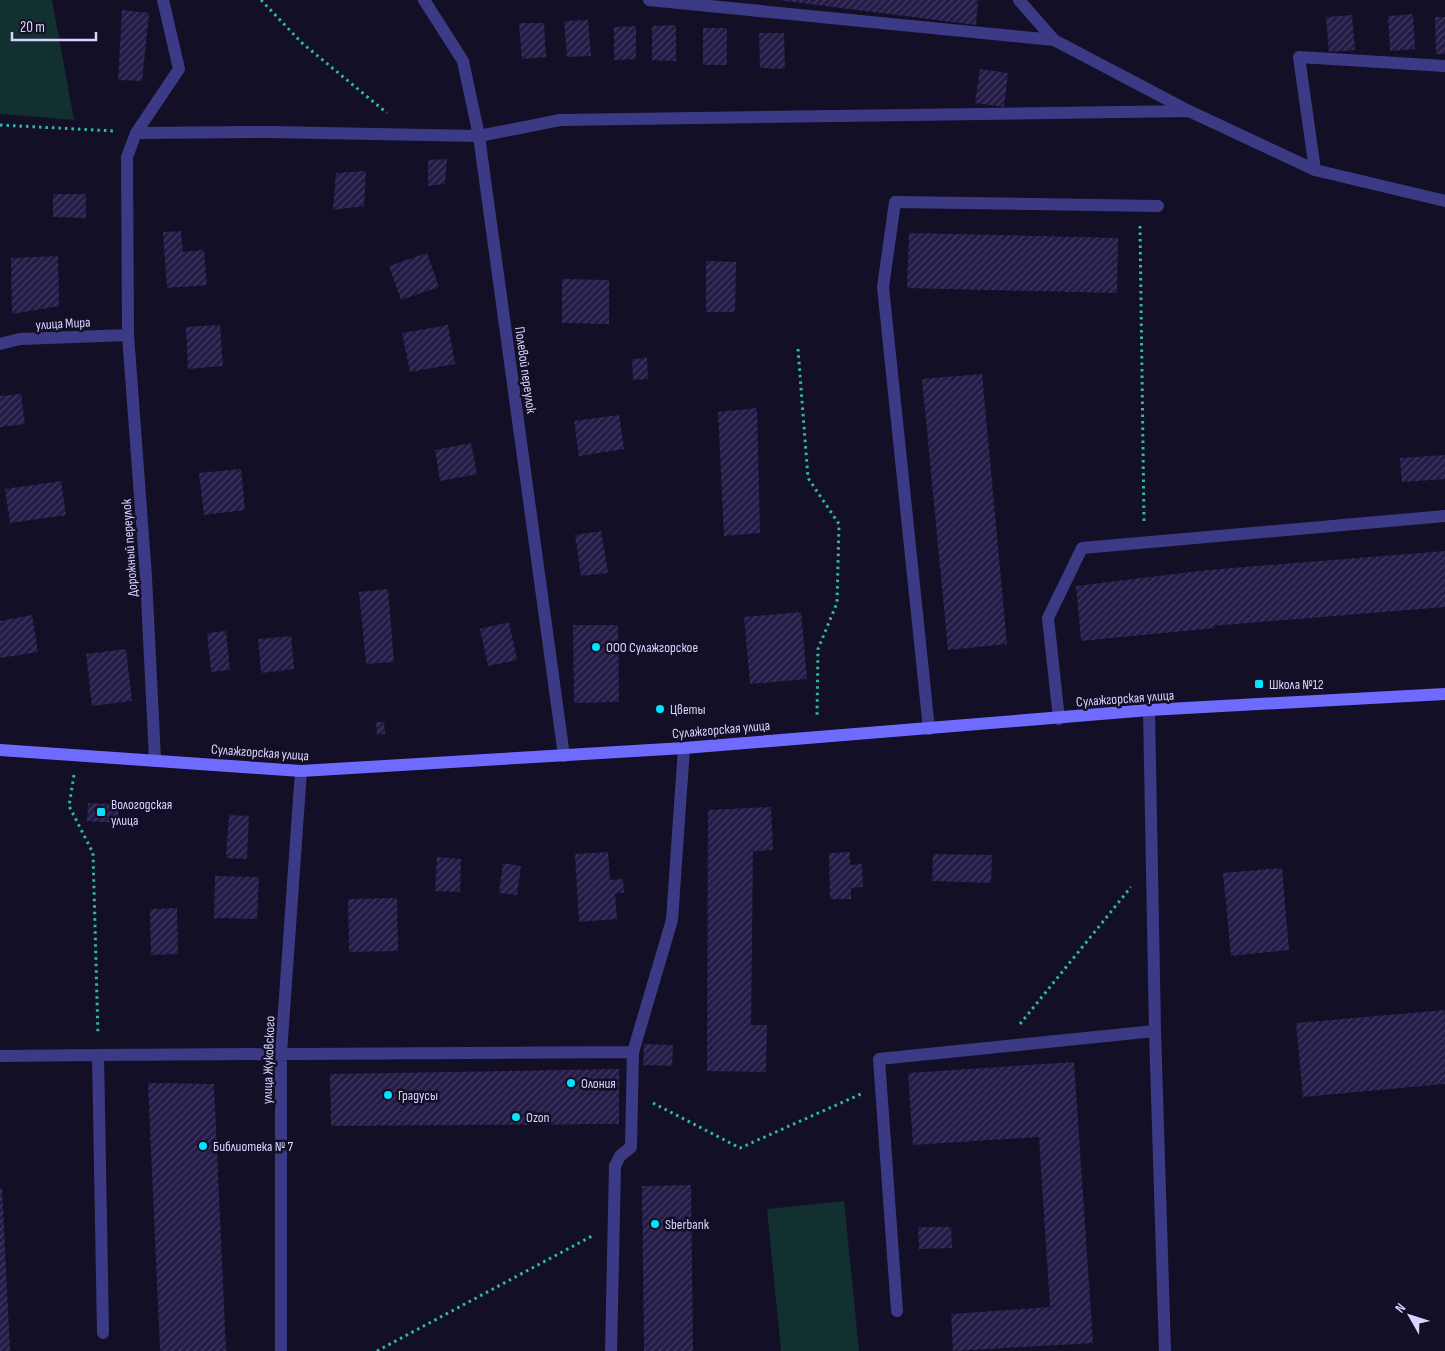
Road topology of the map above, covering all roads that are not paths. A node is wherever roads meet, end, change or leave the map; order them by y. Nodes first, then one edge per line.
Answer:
1 (163, 0) edge
2 (424, 0) edge
3 (649, 0) edge
4 (1019, 0) edge
5 (1054, 40) junction
6 (1445, 66) edge
7 (1189, 111) junction
8 (136, 133) junction
9 (479, 136) junction
10 (1316, 170) junction
11 (1445, 201) edge
12 (1158, 206) dead end
13 (128, 335) junction
14 (0, 344) edge
15 (1445, 516) edge
16 (1445, 694) edge
17 (1149, 710) junction
18 (1059, 719) junction
19 (929, 728) junction
20 (684, 748) junction
21 (0, 750) edge
22 (564, 756) junction
23 (155, 759) junction
24 (301, 771) junction
25 (1156, 1031) junction
26 (633, 1052) junction
27 (281, 1054) junction
28 (98, 1055) junction
29 (0, 1056) edge
30 (897, 1311) dead end
31 (103, 1333) dead end
32 (281, 1351) edge
33 (611, 1351) edge
34 (1164, 1351) edge

1 - 8 street, Дорожный переулок
2 - 9 street, Полевой переулок
3 - 5 street
4 - 5 street
5 - 7 street
6 - 10 street
7 - 9 street
7 - 10 street
8 - 9 street
8 - 13 street, Дорожный переулок
9 - 22 street, Полевой переулок
10 - 11 street
12 - 19 street
13 - 14 street, улица Мира
13 - 23 street, Дорожный переулок
15 - 18 street
16 - 17 main road, Сулажгорская улица
17 - 18 main road, Сулажгорская улица
17 - 25 street
18 - 19 main road, Сулажгорская улица
19 - 20 main road, Сулажгорская улица
20 - 22 main road, Сулажгорская улица
20 - 26 street
21 - 23 main road, Сулажгорская улица
22 - 24 main road, Сулажгорская улица
23 - 24 main road, Сулажгорская улица
24 - 27 street, улица Жуковского
25 - 30 street
25 - 34 street
26 - 27 street
26 - 33 street
27 - 28 street
27 - 32 street, улица Жуковского
28 - 29 street
28 - 31 street

